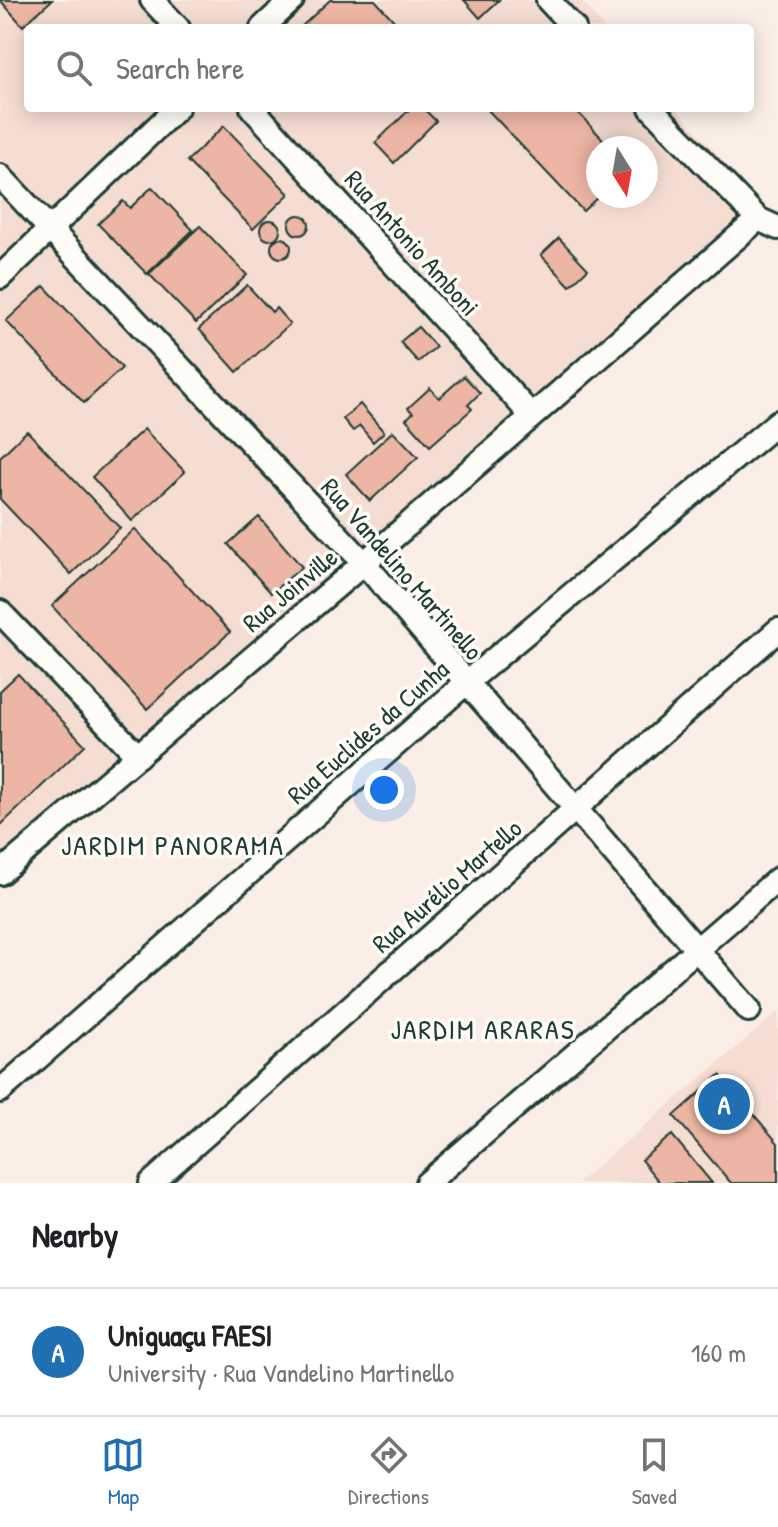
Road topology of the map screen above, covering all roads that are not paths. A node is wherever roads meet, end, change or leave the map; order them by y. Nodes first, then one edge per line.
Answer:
1 (152, 0) edge
2 (292, 0) edge
3 (548, 0) edge
4 (174, 24) edge
5 (266, 24) edge
6 (570, 24) edge
7 (173, 112) edge
8 (256, 112) edge
9 (655, 112) edge
10 (0, 176) edge
11 (768, 223) edge
12 (50, 229) junction
13 (0, 277) edge
14 (531, 415) junction
15 (778, 422) edge
16 (364, 563) junction
17 (0, 612) edge
18 (778, 630) edge
19 (466, 683) junction
20 (138, 756) junction
21 (577, 810) junction
22 (0, 873) edge
23 (778, 879) edge
24 (696, 951) junction
25 (749, 1010) dead end
26 (0, 1091) edge
27 (151, 1183) edge
28 (427, 1183) edge

1 - 4 street
2 - 5 street
3 - 6 street
7 - 12 street
8 - 14 street, Rua Antonio Amboni
9 - 11 street
10 - 12 street, Rua Vandelino Martinello
11 - 14 street, Rua Joinville
12 - 13 street
12 - 16 street, Rua Vandelino Martinello
14 - 16 street, Rua Joinville
15 - 19 street, Rua Euclides da Cunha
16 - 19 street, Rua Vandelino Martinello
16 - 20 street, Rua Joinville
17 - 20 street
18 - 21 street, Rua Aurélio Martello
19 - 21 street, Rua Vandelino Martinello
19 - 26 street, Rua Euclides da Cunha
20 - 22 street, Rua Joinville
21 - 24 street, Rua Vandelino Martinello
21 - 27 street, Rua Aurélio Martello
23 - 24 street
24 - 25 street, Rua Vandelino Martinello
24 - 28 street

